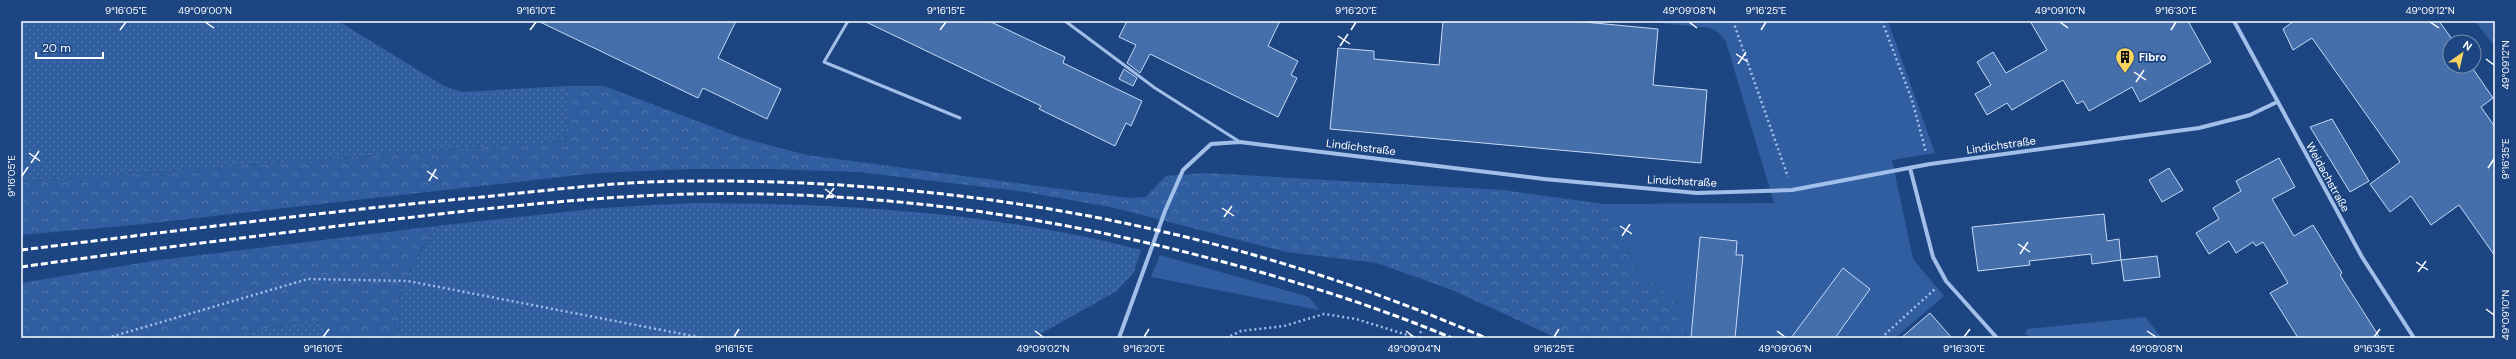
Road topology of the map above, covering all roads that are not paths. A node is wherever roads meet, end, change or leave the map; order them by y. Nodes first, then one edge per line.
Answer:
1 (848, 21) edge
2 (1065, 21) edge
3 (2234, 21) edge
4 (2277, 102) junction
5 (960, 118) dead end
6 (1240, 142) junction
7 (1910, 168) junction
8 (1119, 338) edge
9 (1997, 338) edge
10 (2414, 338) edge

1 - 5 lane
2 - 6 lane
3 - 4 street, Weidachstraße
4 - 7 street, Lindichstraße
4 - 10 street, Weidachstraße
6 - 7 street, Lindichstraße
6 - 8 street, Lindichstraße
7 - 9 street

